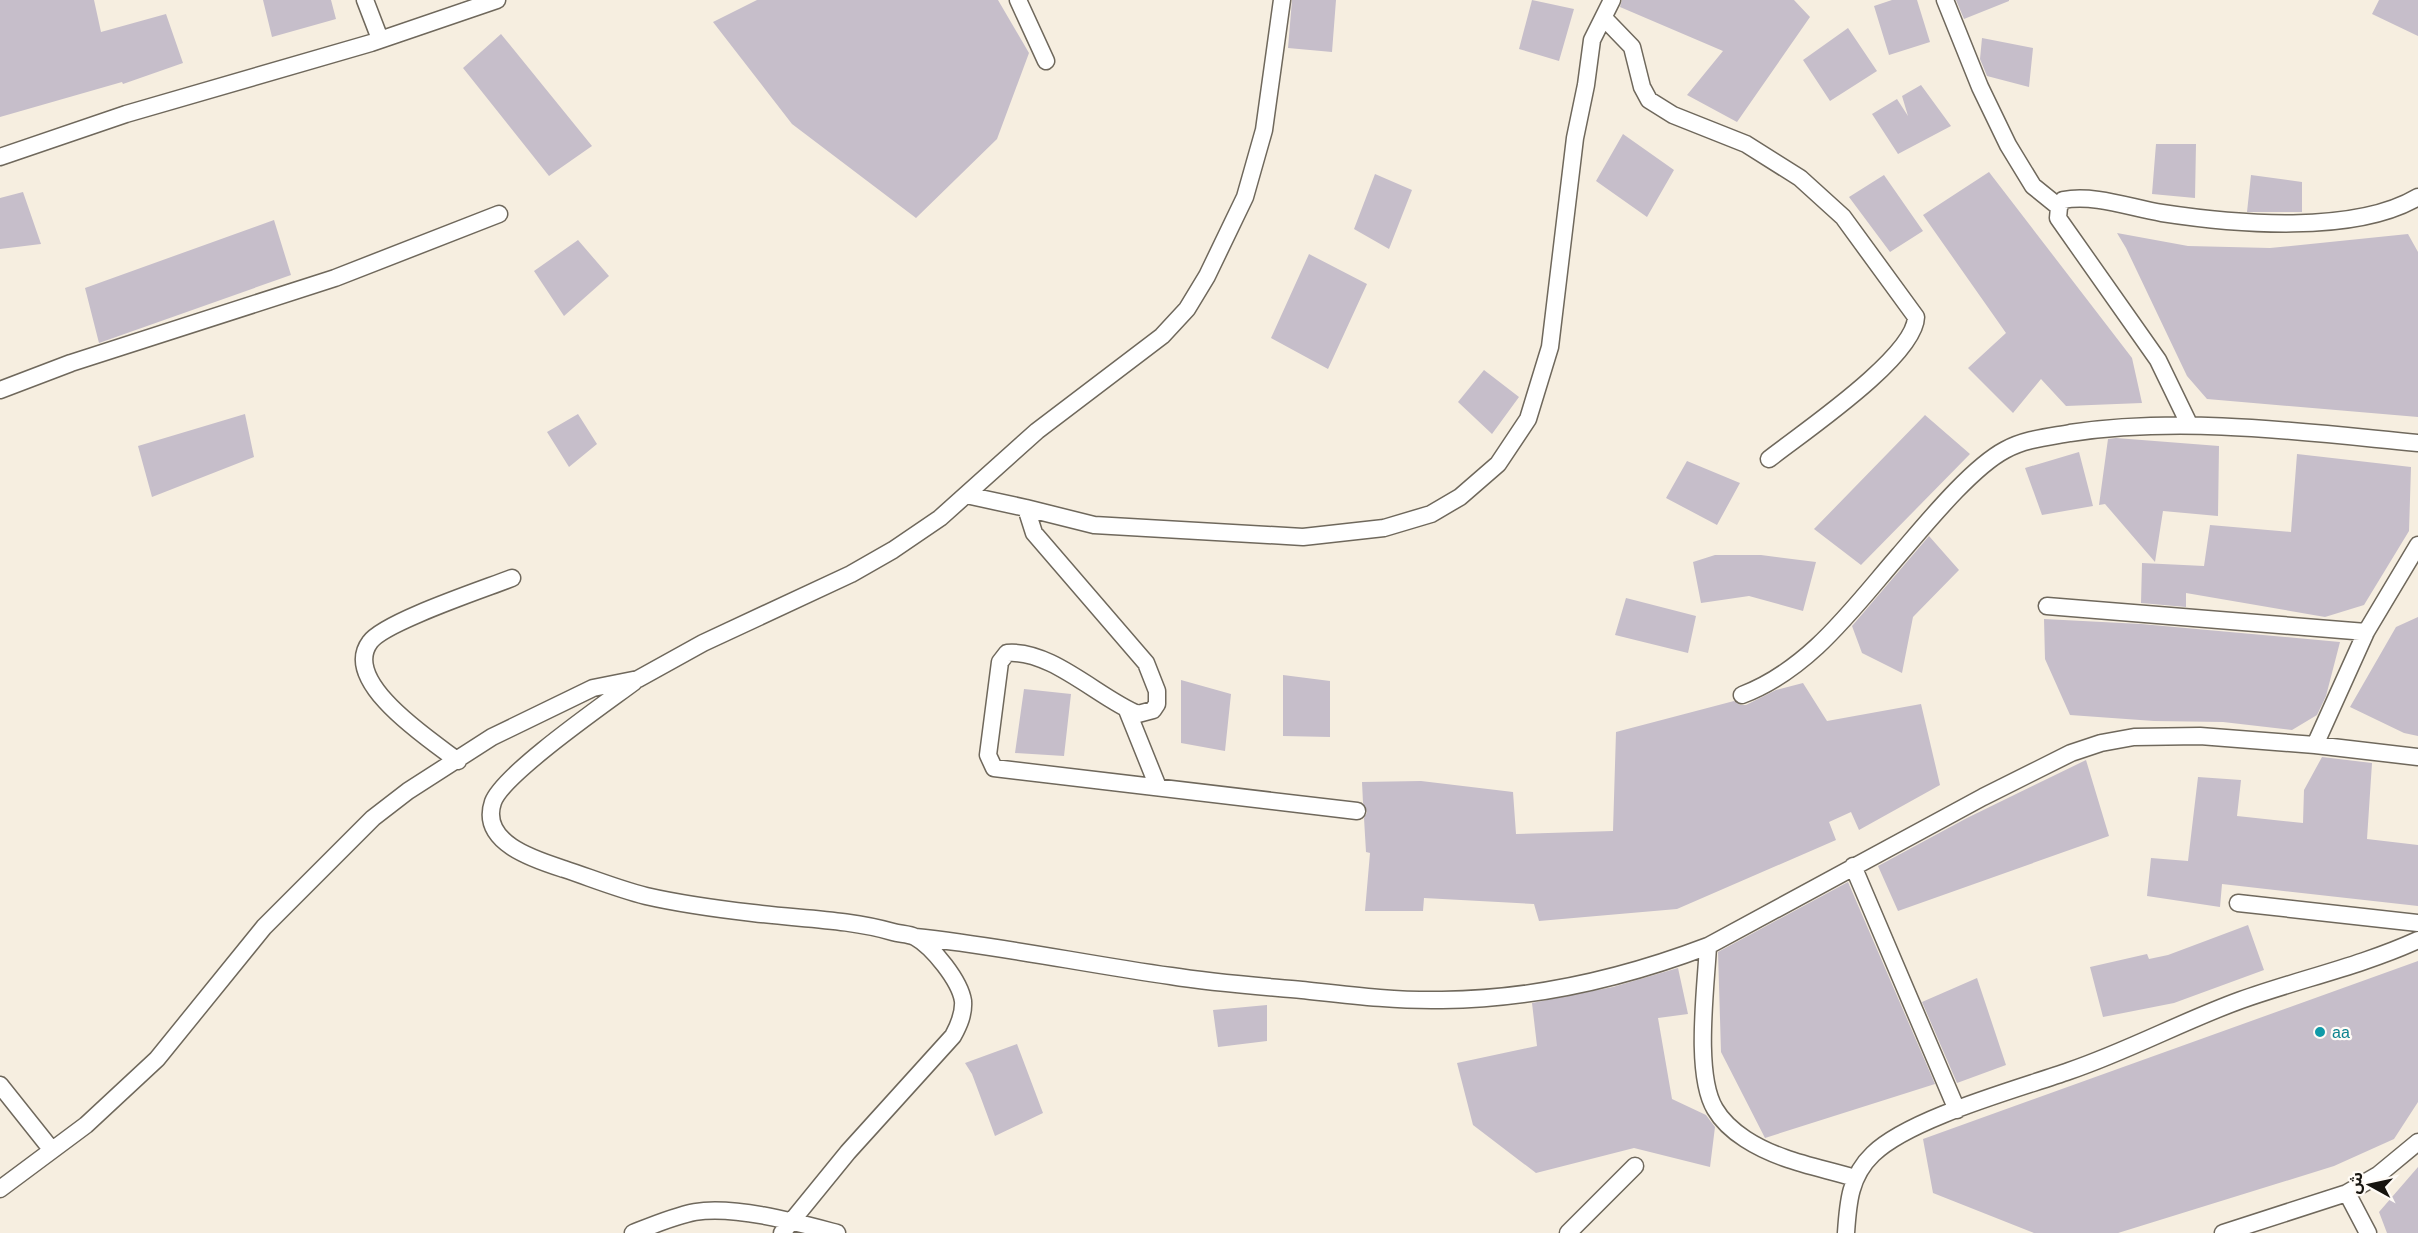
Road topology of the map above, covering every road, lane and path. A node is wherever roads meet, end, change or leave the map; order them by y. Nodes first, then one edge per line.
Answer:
1 (365, 0) edge
2 (497, 0) edge
3 (1018, 0) edge
4 (1282, 0) edge
5 (1612, 0) edge
6 (1945, 0) edge
7 (1604, 18) junction
8 (380, 39) junction
9 (1046, 61) dead end
10 (0, 158) edge
11 (2418, 197) edge
12 (2059, 207) junction
13 (499, 214) dead end
14 (0, 390) edge
15 (2189, 424) junction
16 (2418, 443) edge
17 (1769, 459) dead end
18 (966, 495) junction
19 (1026, 508) junction
20 (2418, 545) edge
21 (512, 578) dead end
22 (2047, 606) dead end
23 (2366, 632) junction
24 (638, 679) junction
25 (1742, 695) dead end
26 (1127, 710) junction
27 (2315, 745) junction
28 (2418, 757) edge
29 (458, 761) junction
30 (1158, 787) junction
31 (1357, 811) dead end
32 (1853, 866) junction
33 (2238, 903) dead end
34 (2418, 923) edge
35 (915, 937) junction
36 (2418, 940) edge
37 (1708, 946) junction
38 (0, 1085) edge
39 (1957, 1110) junction
40 (2418, 1142) edge
41 (51, 1149) junction
42 (1635, 1166) dead end
43 (1855, 1178) junction
44 (0, 1189) edge
45 (2347, 1193) junction
46 (787, 1227) edge
47 (633, 1233) edge
48 (837, 1233) edge
49 (1568, 1233) edge
50 (1846, 1233) edge
51 (2223, 1233) edge
52 (2368, 1233) edge

1 - 8 street
2 - 8 street
3 - 9 street
4 - 18 street
5 - 7 street
6 - 12 street
7 - 17 street
7 - 19 street
8 - 10 street
11 - 12 street
12 - 15 street
13 - 14 street
15 - 16 street
15 - 25 street
18 - 19 street
18 - 24 street
19 - 26 street
20 - 23 street
21 - 29 street
22 - 23 street
23 - 27 street
24 - 29 street
24 - 35 street
26 - 30 street
26 - 30 street
27 - 28 street
27 - 32 street
29 - 41 street
30 - 31 street
32 - 37 street
32 - 39 street
33 - 34 street
35 - 37 street
35 - 46 street
36 - 39 street
37 - 43 street
38 - 41 street
39 - 43 street
40 - 45 street
41 - 44 street
42 - 49 street
43 - 50 street
45 - 51 street
45 - 52 street
46 - 47 street
46 - 48 street

